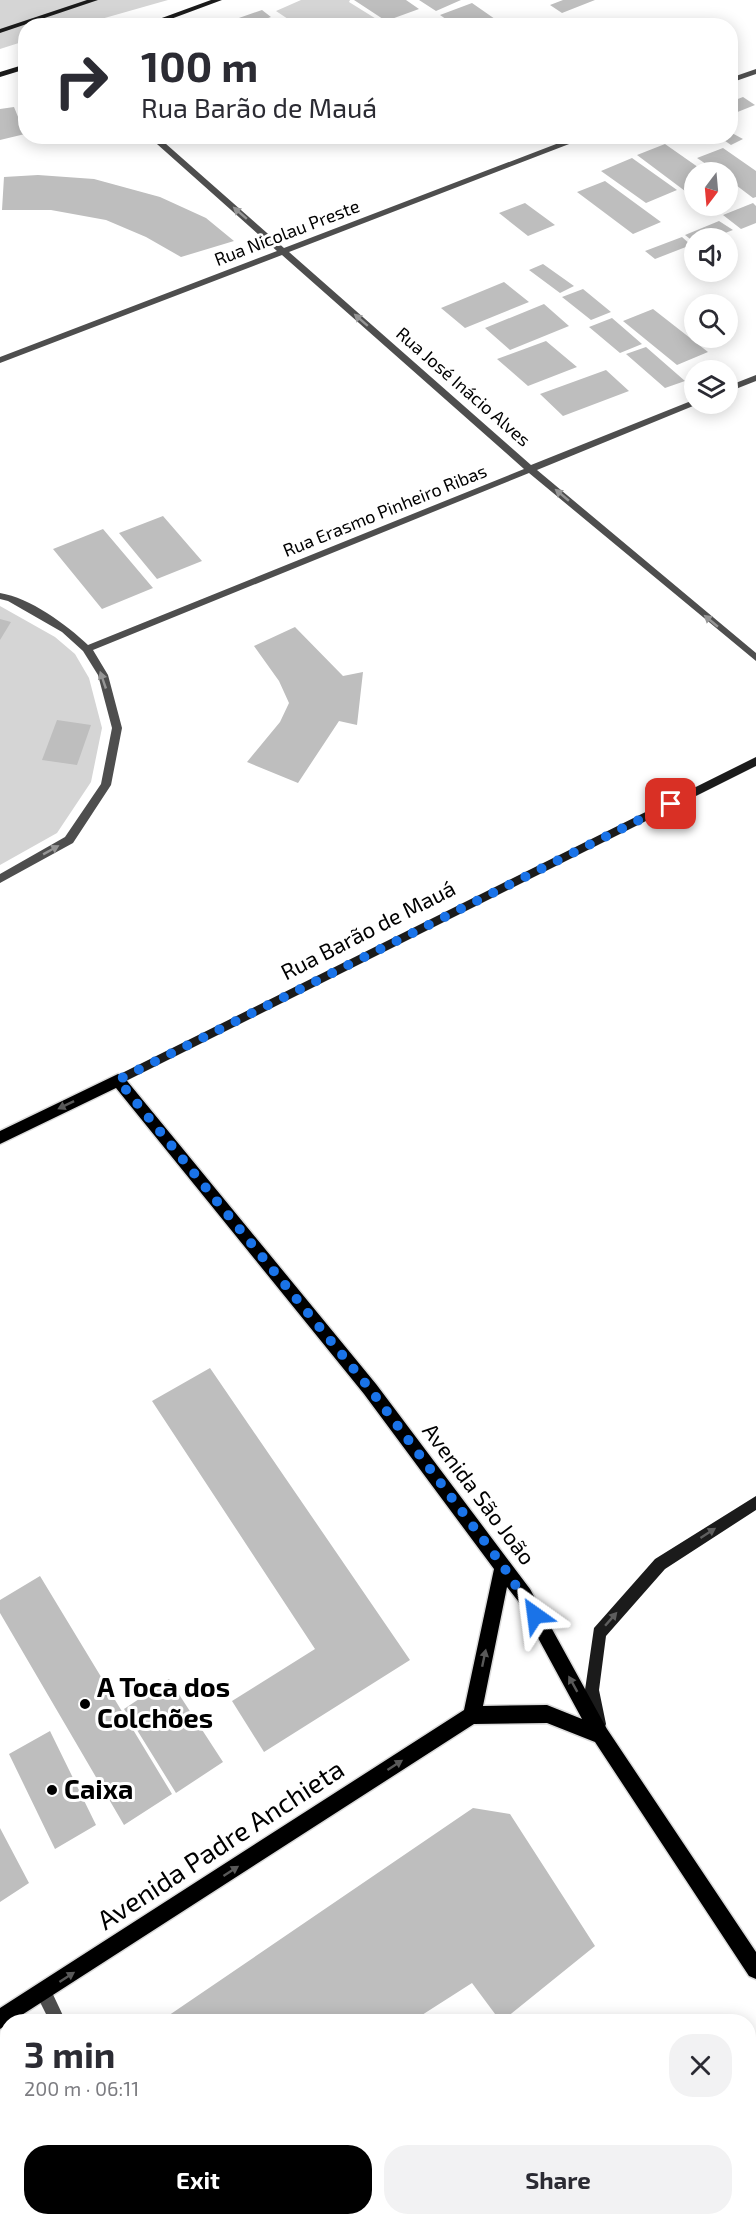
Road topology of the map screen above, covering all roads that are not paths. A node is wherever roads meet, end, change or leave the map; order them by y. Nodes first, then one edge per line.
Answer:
1 (94, 0) edge
2 (218, 0) edge
3 (46, 18) edge
4 (166, 18) edge
5 (18, 28) edge
6 (0, 31) edge
7 (18, 69) edge
8 (756, 71) edge
9 (0, 75) edge
10 (738, 78) edge
11 (161, 144) edge
12 (564, 144) edge
13 (284, 252) junction
14 (0, 360) edge
15 (756, 378) edge
16 (738, 385) edge
17 (684, 407) edge
18 (531, 470) junction
19 (0, 596) edge
20 (87, 649) junction
21 (756, 658) edge
22 (756, 761) edge
23 (0, 879) edge
24 (118, 1080) junction
25 (0, 1138) edge
26 (756, 1502) edge
27 (503, 1566) junction
28 (472, 1715) junction
29 (601, 1735) junction
30 (756, 1969) edge
31 (43, 1992) junction
32 (8, 2014) edge
33 (54, 2014) edge

1 - 3 main road
2 - 4 main road
5 - 6 main road
7 - 9 main road
8 - 10 street
13 -> 11 street, Rua José Inácio Alves
12 - 13 street, Rua Nicolau Preste
13 - 14 street, Rua Nicolau Preste
18 -> 13 street, Rua José Inácio Alves
15 - 16 street
17 - 18 street, Rua Erasmo Pinheiro Ribas
18 - 20 street, Rua Erasmo Pinheiro Ribas
21 -> 18 street, Rua José Inácio Alves
19 - 20 street
23 -> 20 street
22 - 24 main road, Rua Barão de Mauá
24 -> 25 main road, Rua Barão de Mauá
24 - 27 main road, Avenida São João
29 -> 26 main road
28 -> 27 main road
29 -> 27 main road, Avenida São João
28 - 29 main road
31 -> 28 main road, Avenida Padre Anchieta
29 - 30 main road, Avenida São João
31 - 32 main road, Avenida Padre Anchieta
31 - 33 street

